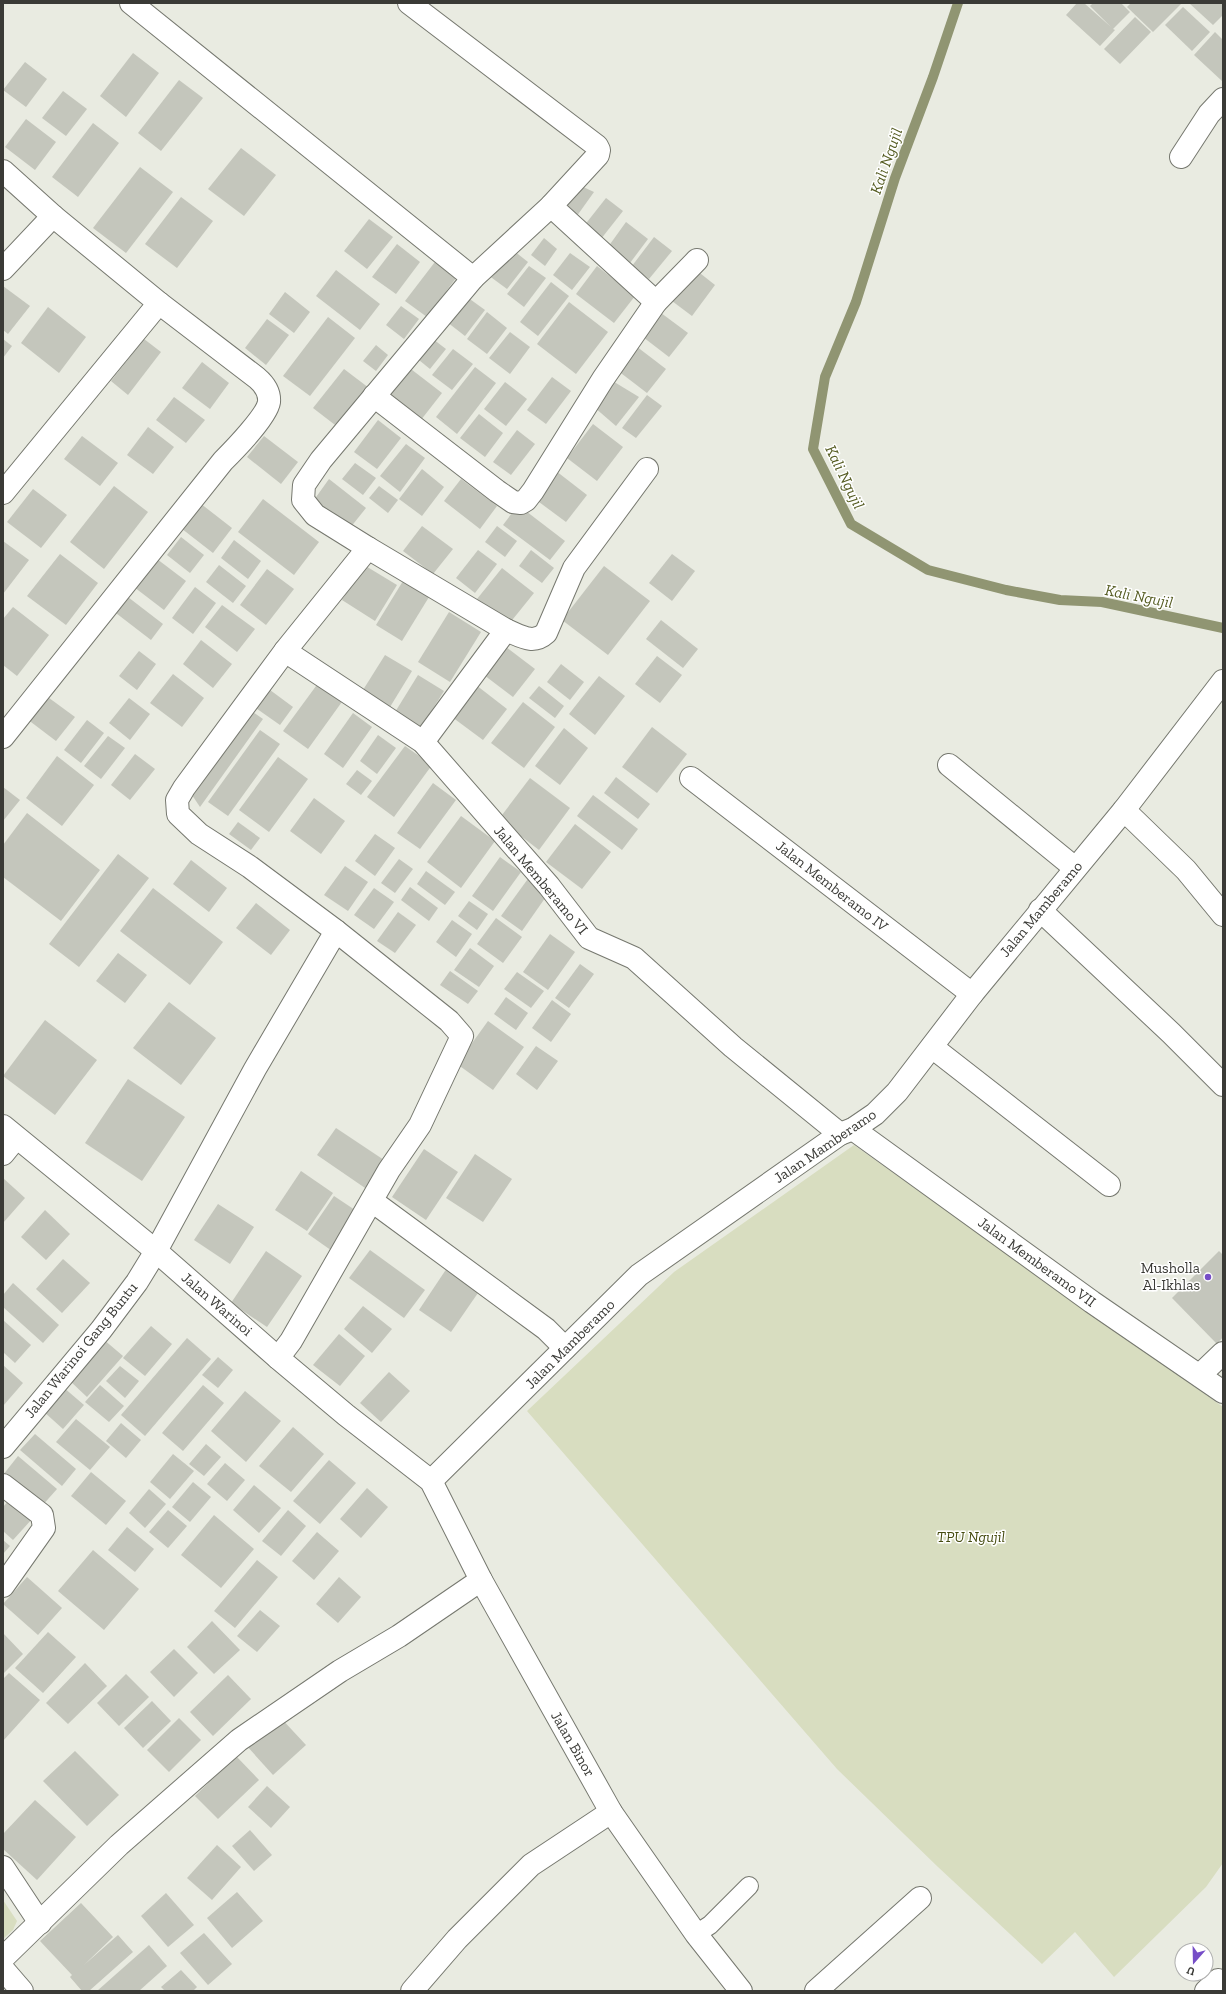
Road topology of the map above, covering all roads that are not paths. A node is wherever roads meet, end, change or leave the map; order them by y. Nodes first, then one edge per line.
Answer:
1 (130, 3) edge
2 (409, 3) edge
3 (1223, 99) edge
4 (1181, 157) dead end
5 (3, 171) edge
6 (551, 206) junction
7 (53, 216) junction
8 (697, 260) dead end
9 (3, 269) edge
10 (472, 278) junction
11 (656, 302) junction
12 (159, 303) junction
13 (374, 396) junction
14 (647, 469) dead end
15 (3, 493) edge
16 (368, 548) junction
17 (506, 630) junction
18 (284, 651) junction
19 (1217, 690) edge
20 (3, 737) edge
21 (423, 742) junction
22 (949, 765) dead end
23 (691, 778) dead end
24 (1124, 810) junction
25 (1075, 868) junction
26 (1040, 910) junction
27 (1223, 915) edge
28 (336, 931) junction
29 (972, 994) junction
30 (932, 1047) junction
31 (1223, 1085) edge
32 (846, 1132) junction
33 (7, 1139) edge
34 (1109, 1185) dead end
35 (372, 1201) junction
36 (156, 1251) junction
37 (565, 1348) junction
38 (1223, 1353) edge
39 (278, 1358) junction
40 (1200, 1375) junction
41 (1223, 1392) edge
42 (3, 1447) edge
43 (431, 1481) junction
44 (3, 1485) edge
45 (481, 1580) junction
46 (3, 1586) edge
47 (611, 1812) junction
48 (3, 1867) edge
49 (749, 1886) dead end
50 (920, 1898) dead end
51 (40, 1923) junction
52 (696, 1934) junction
53 (3, 1958) edge
54 (3, 1968) edge
55 (22, 1991) edge
56 (412, 1991) edge
57 (741, 1991) edge
58 (816, 1991) edge

1 - 10 street
2 - 6 street
3 - 4 street
5 - 7 street
6 - 10 street
6 - 11 street
7 - 9 street
7 - 12 street
8 - 11 street
10 - 13 street
11 - 13 street
12 - 15 street
12 - 20 street
13 - 16 street
14 - 17 street
16 - 17 street
16 - 18 street
17 - 21 street
18 - 21 street, Jalan Memberamo VI
18 - 28 street
19 - 24 street, Jalan Mamberamo
21 - 32 street, Jalan Memberamo VI
22 - 25 street
23 - 29 street, Jalan Memberamo IV
24 - 25 street, Jalan Mamberamo
24 - 27 street
25 - 26 street, Jalan Mamberamo
26 - 29 street, Jalan Mamberamo
26 - 31 street
28 - 35 street
28 - 36 street, Jalan Warinoi Gang Buntu
29 - 30 street, Jalan Mamberamo
30 - 32 street, Jalan Mamberamo
30 - 34 street
32 - 37 street, Jalan Mamberamo
32 - 40 street, Jalan Memberamo VII
33 - 36 street, Jalan Warinoi
35 - 37 street
35 - 39 street
36 - 39 street, Jalan Warinoi
36 - 42 street, Jalan Warinoi Gang Buntu
37 - 43 street, Jalan Mamberamo
38 - 40 street
39 - 43 street, Jalan Warinoi
40 - 41 street, Jalan Memberamo VII
43 - 45 street, Jalan Binor
44 - 46 street
45 - 47 street, Jalan Binor
45 - 51 street
47 - 52 street, Jalan Binor
47 - 56 street
48 - 51 street
49 - 52 lane
50 - 58 street
51 - 53 street
52 - 57 street, Jalan Binor
54 - 55 street

